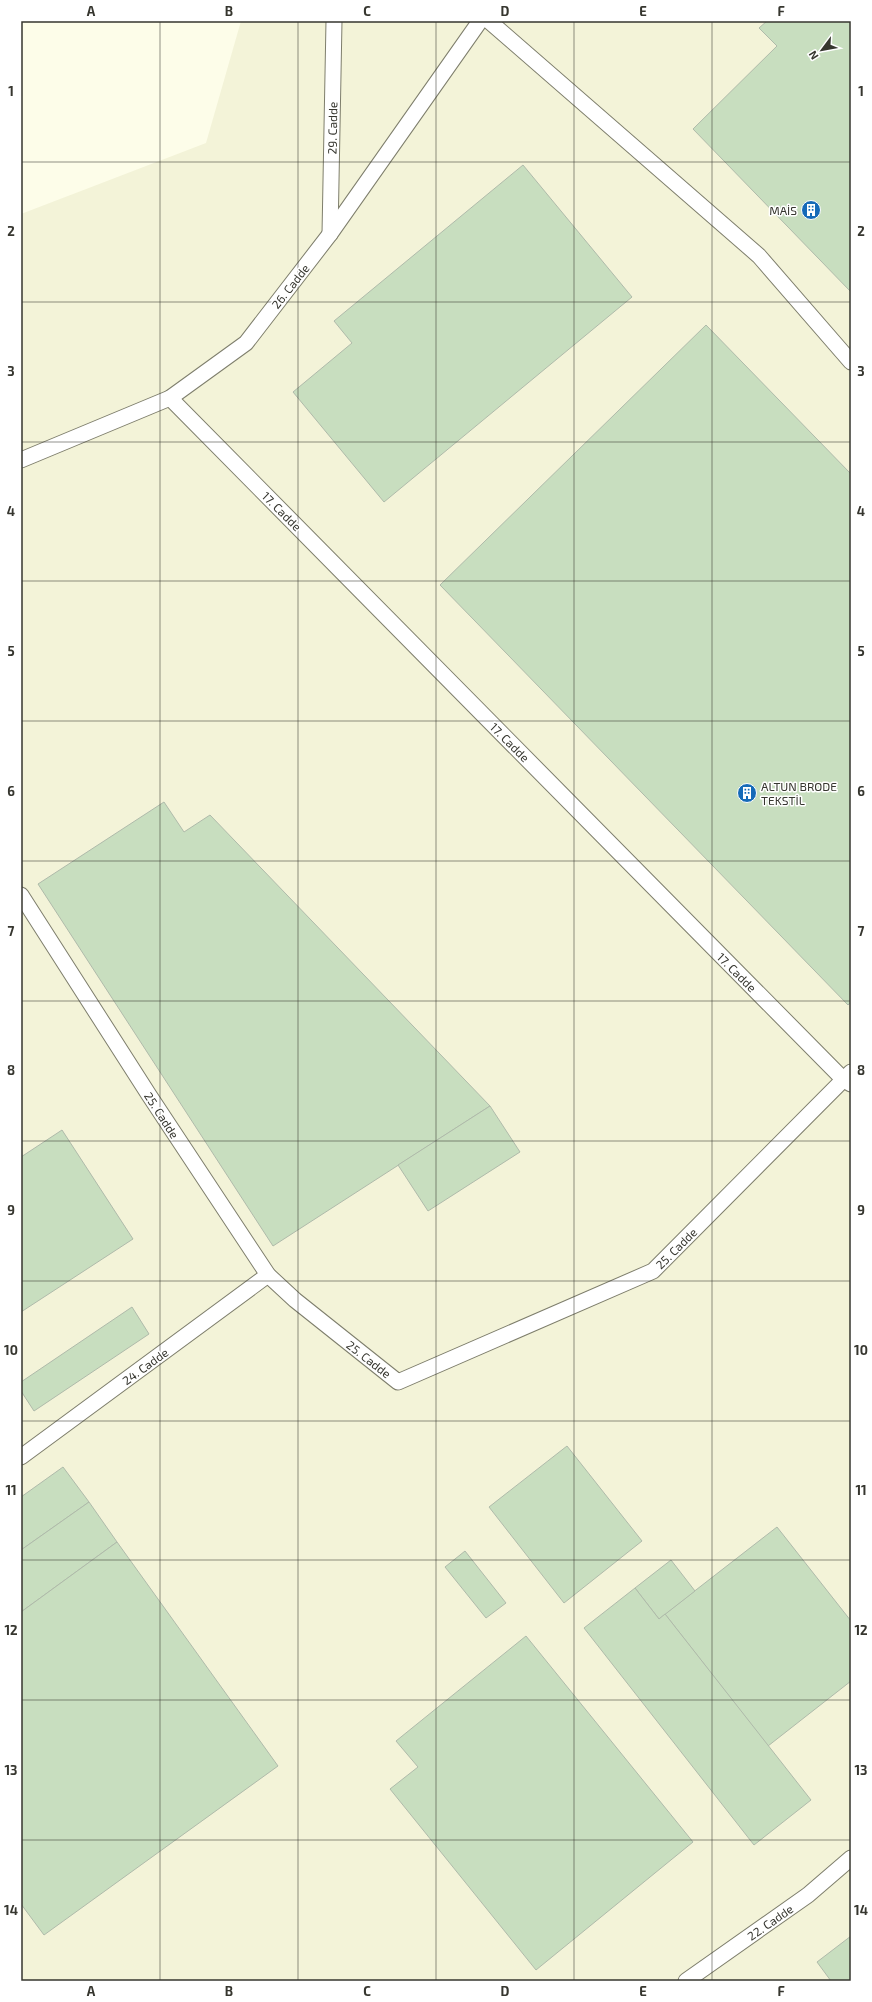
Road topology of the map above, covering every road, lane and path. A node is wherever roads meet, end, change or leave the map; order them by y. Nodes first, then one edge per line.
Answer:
1 (334, 21) edge
2 (480, 21) edge
3 (489, 21) edge
4 (330, 234) junction
5 (851, 362) edge
6 (170, 398) junction
7 (21, 460) edge
8 (21, 895) edge
9 (849, 1079) edge
10 (268, 1275) junction
11 (21, 1456) edge
12 (851, 1858) edge
13 (686, 1981) edge

1 - 4 lane, 29. Cadde
2 - 4 lane, 26. Cadde
3 - 5 lane
4 - 6 lane, 26. Cadde
6 - 7 lane, 26. Cadde
6 - 9 lane, 17. Cadde
8 - 10 lane, 25. Cadde
9 - 10 lane, 25. Cadde
10 - 11 lane, 24. Cadde
12 - 13 lane, 22. Cadde

